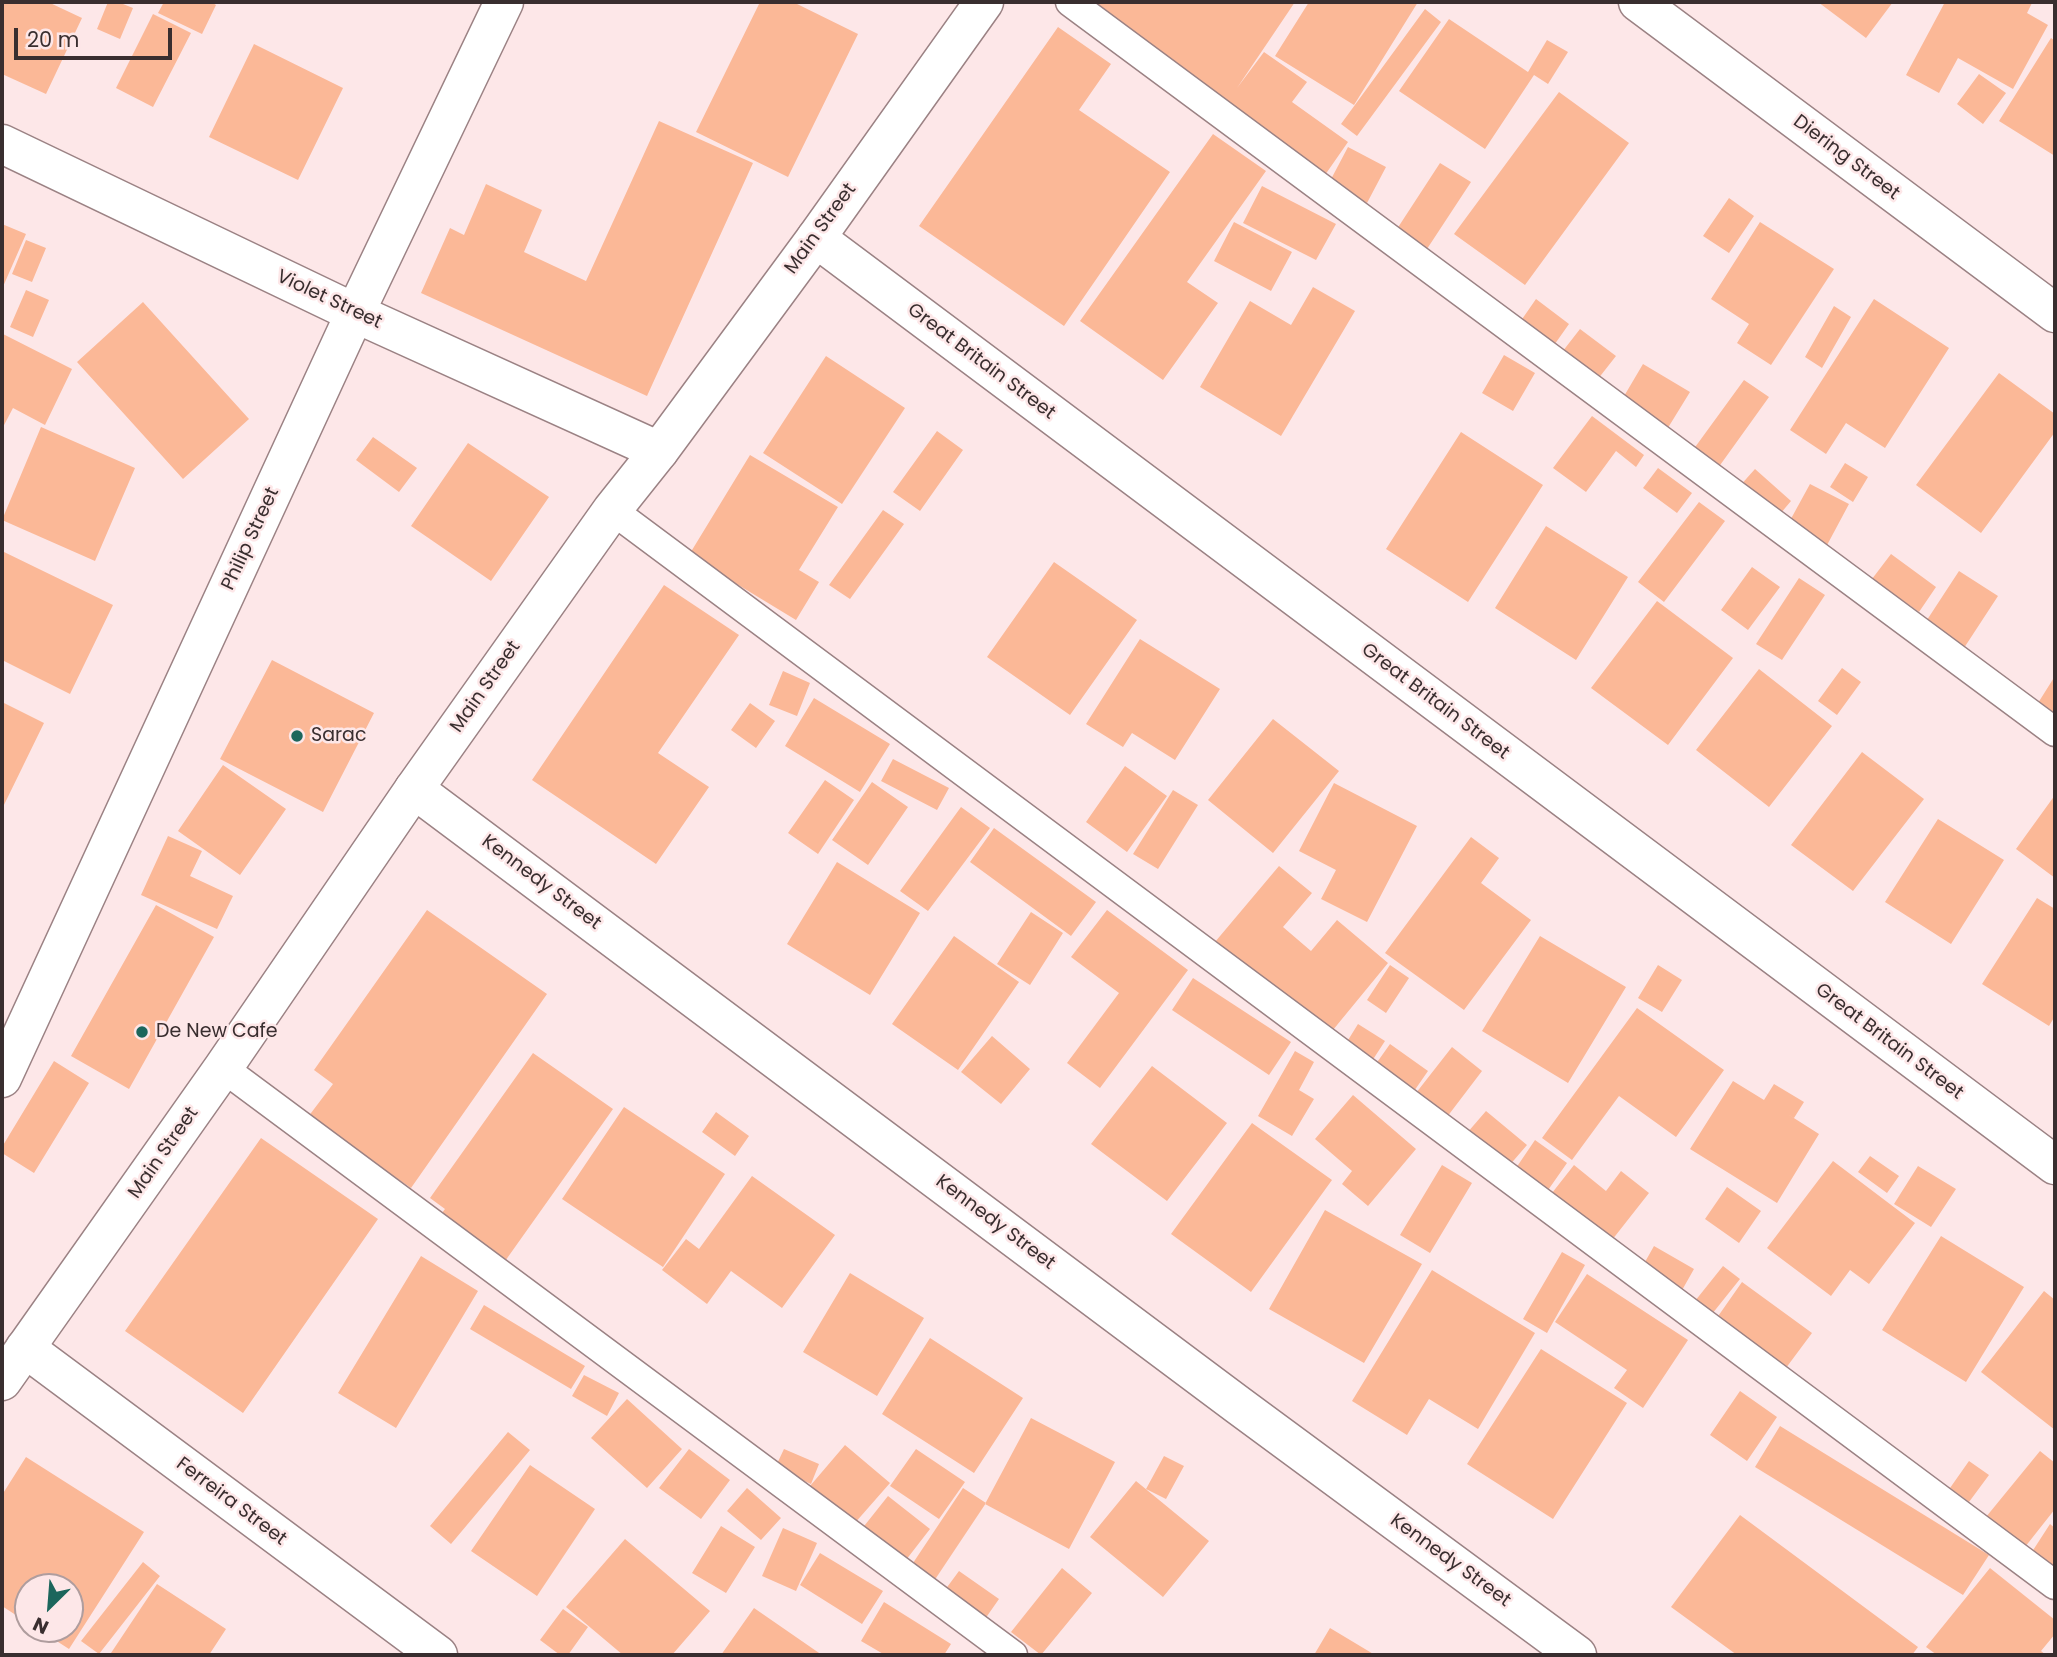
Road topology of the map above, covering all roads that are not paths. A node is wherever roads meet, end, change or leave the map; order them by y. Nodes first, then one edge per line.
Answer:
1 (504, 2) edge
2 (984, 2) edge
3 (1070, 2) edge
4 (1637, 2) edge
5 (2, 144) edge
6 (816, 238) junction
7 (355, 313) junction
8 (2055, 313) edge
9 (659, 451) junction
10 (612, 510) junction
11 (2055, 732) edge
12 (414, 789) junction
13 (223, 1068) junction
14 (2, 1078) edge
15 (2055, 1166) edge
16 (25, 1348) junction
17 (2, 1380) edge
18 (2055, 1585) edge
19 (438, 1655) edge
20 (1013, 1655) edge
21 (1577, 1655) edge

1 - 7 street, Philip Street
2 - 6 street, Main Street
3 - 11 lane
4 - 8 street, Diering Street
5 - 7 street, Violet Street
6 - 9 street, Main Street
6 - 15 street, Great Britain Street
7 - 9 street, Violet Street
7 - 14 street, Philip Street
9 - 10 street, Main Street
10 - 12 street, Main Street
10 - 18 lane
12 - 13 street, Main Street
12 - 21 street, Kennedy Street
13 - 16 street, Main Street
13 - 20 lane
16 - 17 street, Main Street
16 - 19 street, Ferreira Street

